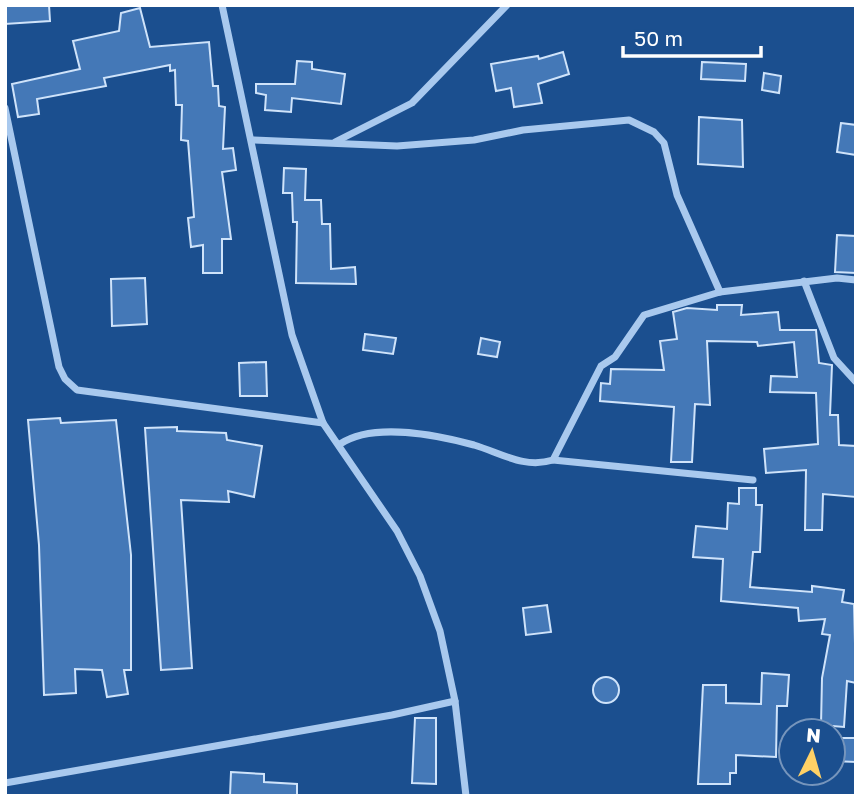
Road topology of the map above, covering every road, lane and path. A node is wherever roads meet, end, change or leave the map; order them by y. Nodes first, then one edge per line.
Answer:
1 (222, 5) edge
2 (507, 5) edge
3 (5, 108) edge
4 (253, 140) junction
5 (335, 143) junction
6 (856, 280) edge
7 (804, 281) junction
8 (720, 292) junction
9 (856, 382) edge
10 (323, 422) junction
11 (340, 444) junction
12 (553, 460) junction
13 (753, 480) dead end
14 (455, 701) junction
15 (5, 783) edge
16 (466, 796) edge

1 - 4 street
2 - 5 street
3 - 10 street
4 - 5 street
4 - 10 street
5 - 8 street
6 - 7 street
7 - 8 street
7 - 9 street
8 - 12 street
10 - 11 street
11 - 12 street
11 - 14 street
12 - 13 street
14 - 15 street
14 - 16 street

